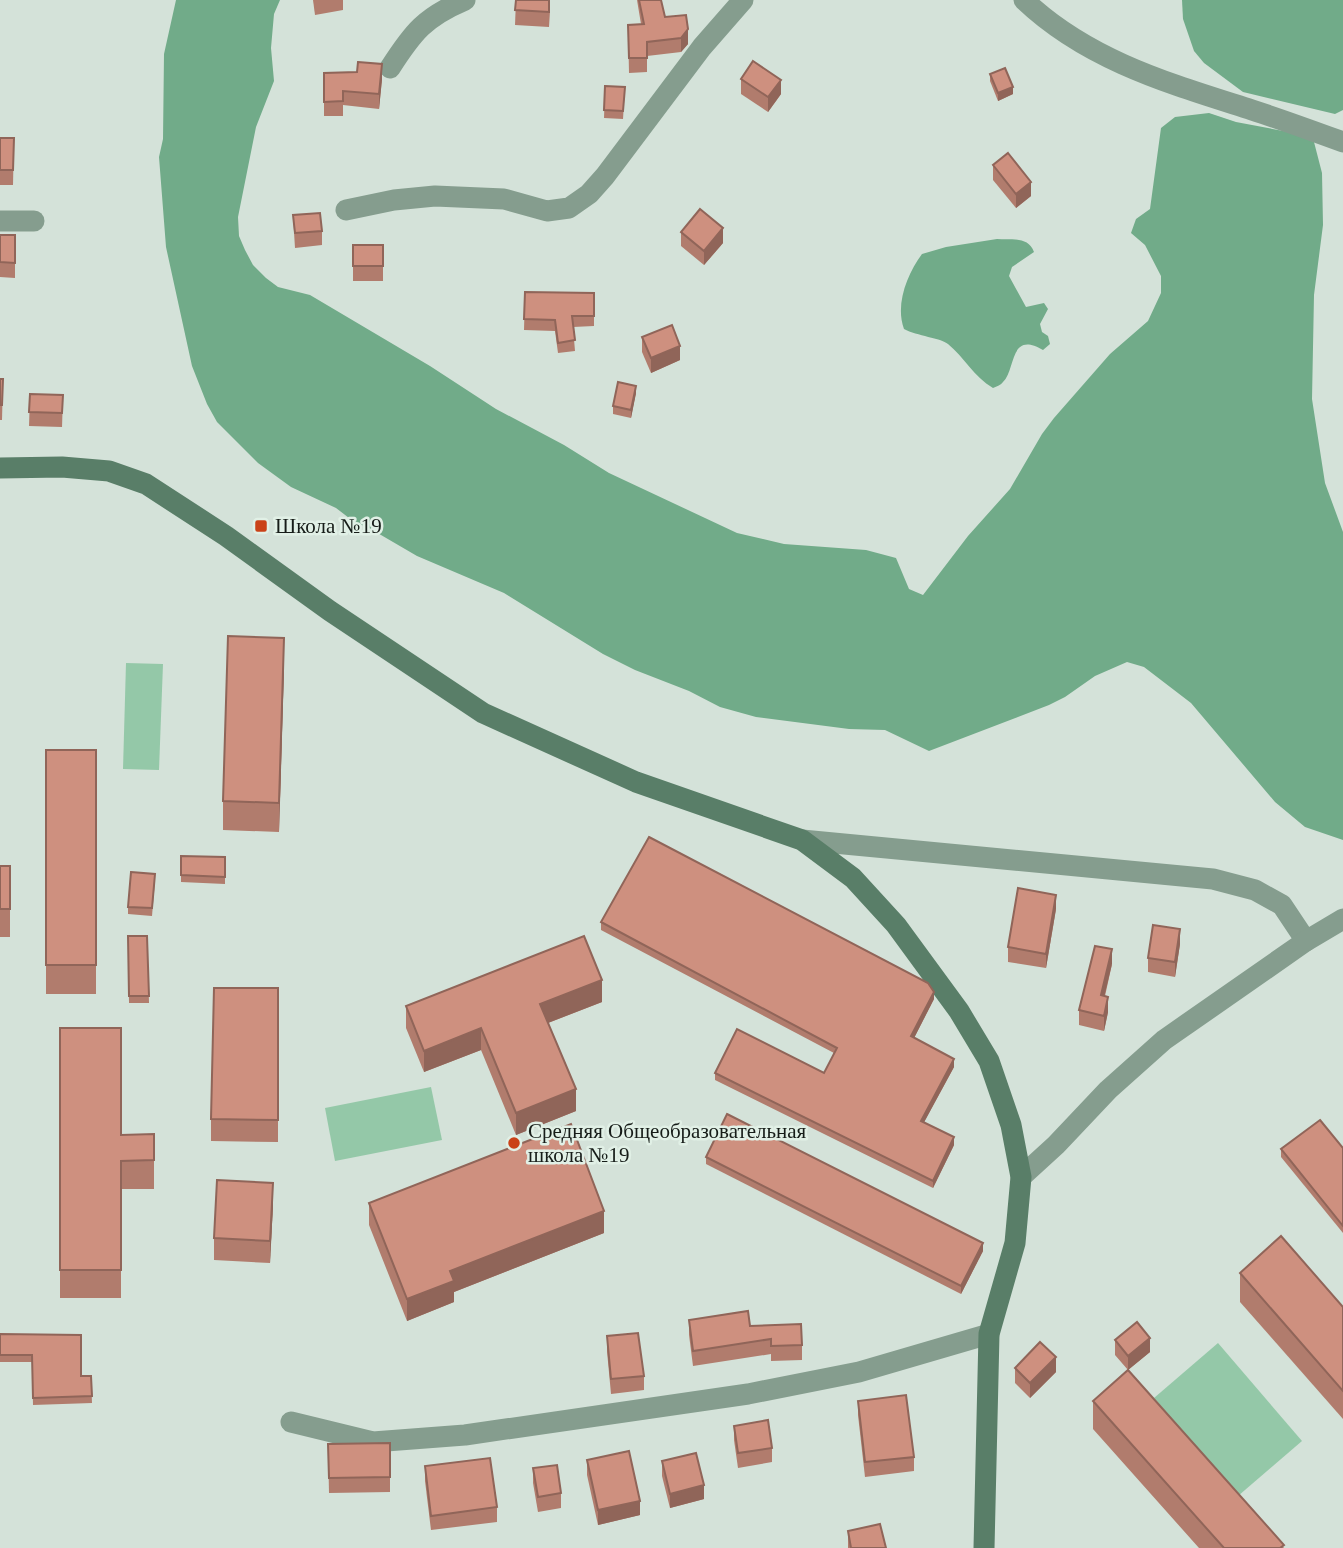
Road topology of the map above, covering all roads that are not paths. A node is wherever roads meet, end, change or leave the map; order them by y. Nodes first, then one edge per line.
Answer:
1 (465, 0) edge
2 (743, 0) edge
3 (1024, 0) edge
4 (390, 68) dead end
5 (1343, 142) edge
6 (346, 210) dead end
7 (34, 220) dead end
8 (0, 221) edge
9 (0, 468) edge
10 (802, 840) junction
11 (1343, 919) edge
12 (1306, 941) junction
13 (1021, 1177) junction
14 (989, 1334) junction
15 (291, 1422) dead end
16 (984, 1548) edge

1 - 4 street
2 - 6 street
3 - 5 street
7 - 8 street
9 - 10 street
10 - 12 street
10 - 13 street
11 - 12 street
12 - 13 street
13 - 14 street
14 - 15 street
14 - 16 street

